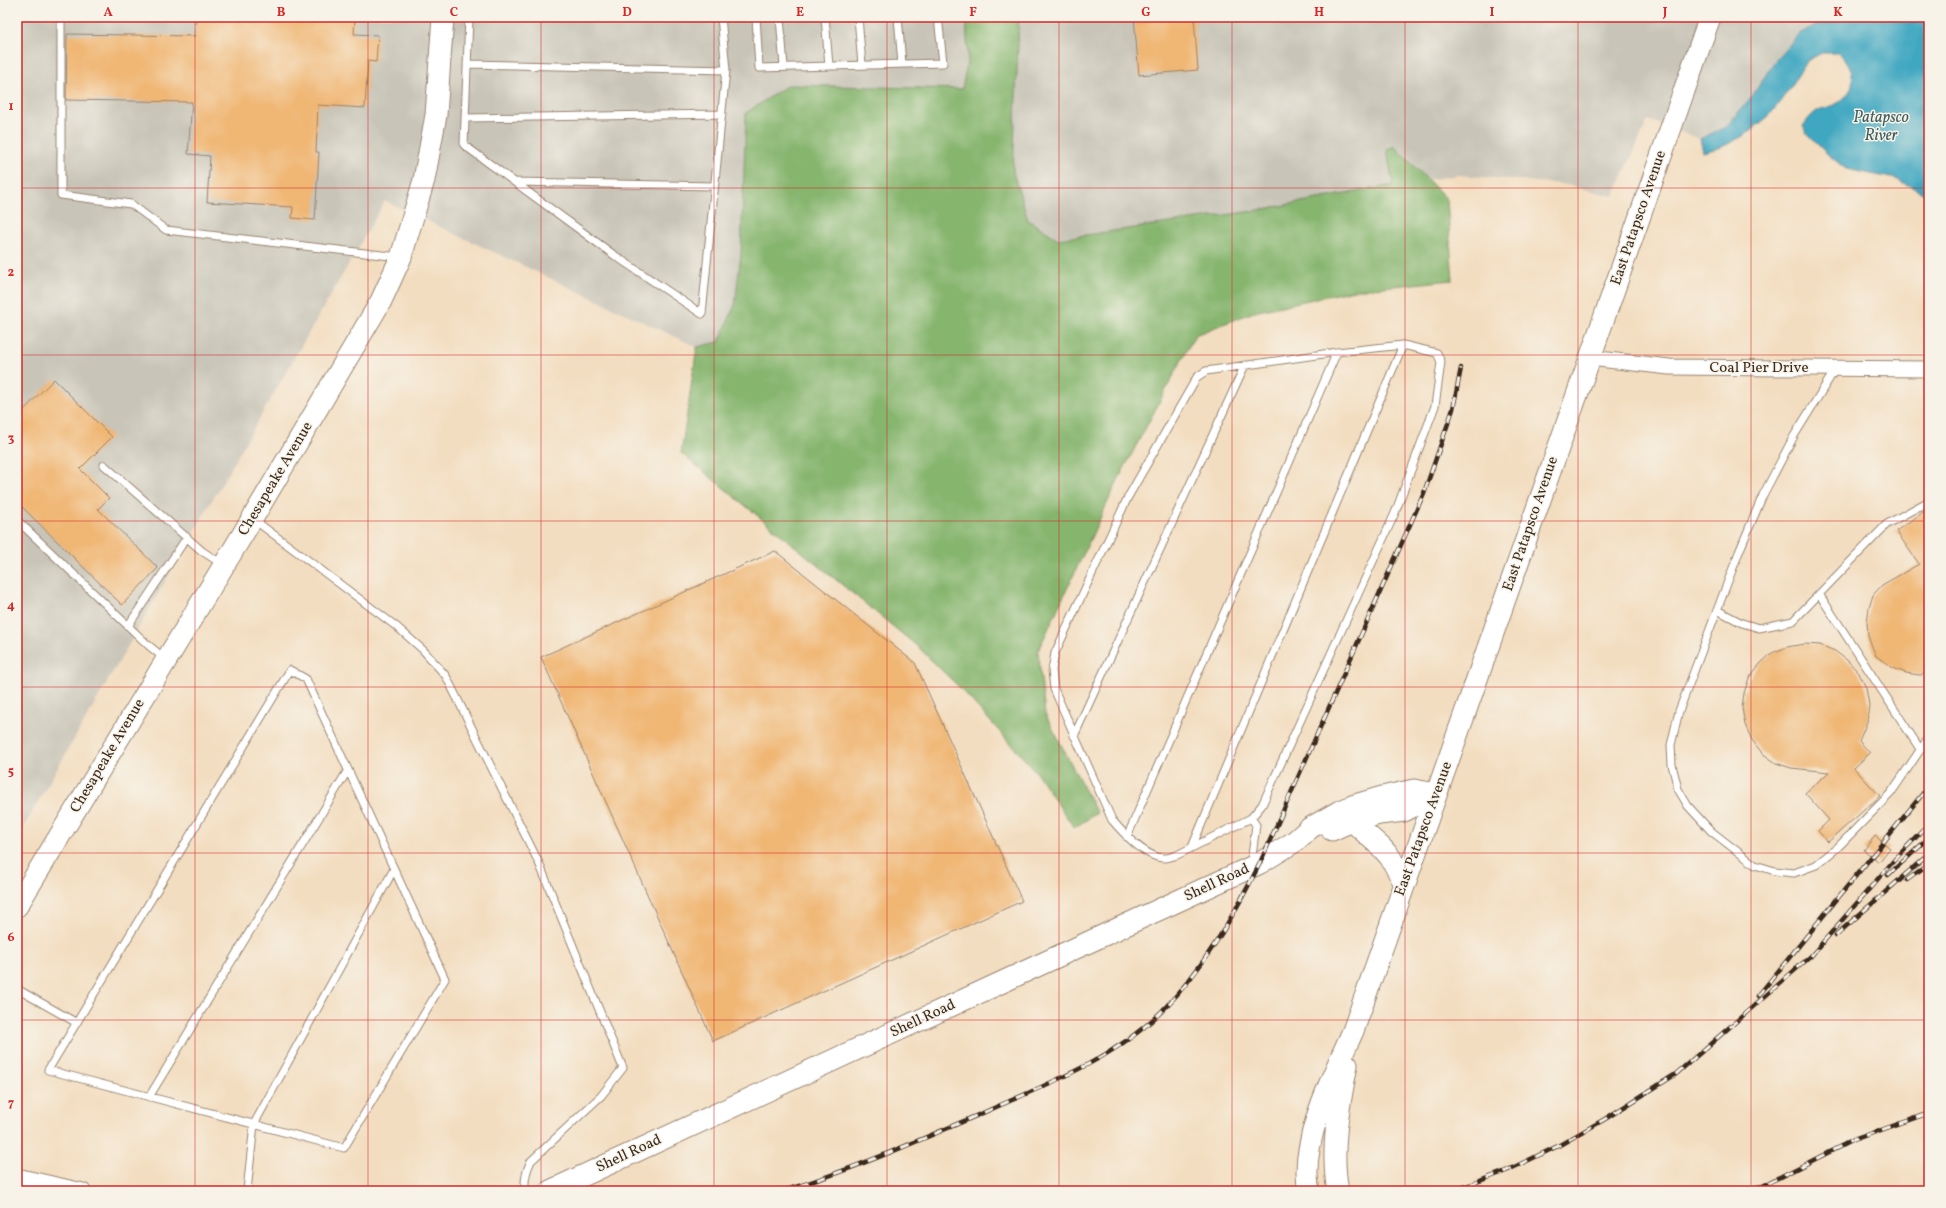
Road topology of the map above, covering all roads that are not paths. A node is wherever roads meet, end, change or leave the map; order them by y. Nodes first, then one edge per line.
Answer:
1 (61, 17) edge
2 (443, 17) edge
3 (469, 17) edge
4 (721, 17) edge
5 (756, 17) edge
6 (780, 17) edge
7 (825, 17) edge
8 (858, 17) edge
9 (898, 17) edge
10 (938, 17) edge
11 (1710, 17) edge
12 (467, 64) junction
13 (902, 64) junction
14 (862, 65) junction
15 (829, 66) junction
16 (784, 68) junction
17 (726, 70) junction
18 (722, 114) junction
19 (465, 118) junction
20 (515, 182) junction
21 (714, 186) junction
22 (401, 258) junction
23 (1403, 346) junction
24 (1337, 352) junction
25 (1590, 358) junction
26 (1245, 365) junction
27 (1836, 368) junction
28 (1929, 368) edge
29 (104, 465) dead end
30 (1929, 501) edge
31 (252, 519) junction
32 (17, 520) edge
33 (187, 537) junction
34 (224, 565) junction
35 (1820, 594) junction
36 (1717, 610) junction
37 (128, 626) junction
38 (166, 660) junction
39 (1074, 736) junction
40 (1929, 737) edge
41 (1920, 749) junction
42 (348, 770) junction
43 (1434, 802) junction
44 (1250, 818) junction
45 (1352, 822) junction
46 (1127, 837) junction
47 (1294, 842) junction
48 (1192, 847) junction
49 (1250, 867) junction
50 (394, 868) junction
51 (1404, 882) junction
52 (17, 906) edge
53 (17, 989) edge
54 (77, 1023) junction
55 (1353, 1031) junction
56 (149, 1097) junction
57 (254, 1124) junction
58 (17, 1176) edge
59 (83, 1191) edge
60 (247, 1191) edge
61 (525, 1191) edge
62 (550, 1191) edge
63 (1309, 1191) edge
64 (1338, 1191) edge

1 - 22 lane
2 - 22 street, Chesapeake Avenue
3 - 12 lane
4 - 17 lane
5 - 16 lane
6 - 16 lane
7 - 15 lane
8 - 14 lane
9 - 13 lane
10 - 13 lane
11 - 25 street, East Patapsco Avenue
12 - 17 lane
12 - 19 lane
13 - 14 lane
14 - 15 lane
15 - 16 lane
17 - 18 lane
18 - 19 lane
18 - 21 lane
19 - 20 lane
20 - 21 lane
20 - 21 lane
22 - 31 street, Chesapeake Avenue
23 - 24 lane
23 - 44 lane
23 - 48 lane
24 - 26 lane
24 - 46 lane
25 - 27 street, Coal Pier Drive
25 - 43 street, East Patapsco Avenue
26 - 39 lane
26 - 39 lane
27 - 28 street, Coal Pier Drive
27 - 36 lane
29 - 33 lane
30 - 35 lane
31 - 34 street, Chesapeake Avenue
31 - 61 lane
32 - 37 lane
33 - 34 lane
33 - 37 lane
34 - 38 street, Chesapeake Avenue
35 - 36 lane
35 - 41 lane
36 - 41 lane
37 - 38 lane
38 - 52 street, Chesapeake Avenue
39 - 46 lane
40 - 41 lane
42 - 50 lane
42 - 54 lane
42 - 56 lane
43 - 45 street, Shell Road
43 - 47 street, Shell Road
43 - 51 street, East Patapsco Avenue
44 - 48 lane
44 - 49 lane
45 - 47 street, Shell Road
45 - 51 street
46 - 48 lane
47 - 49 street, Shell Road
49 - 62 street, Shell Road
50 - 57 lane
50 - 57 lane
51 - 55 street, East Patapsco Avenue
53 - 54 lane
54 - 56 lane
55 - 63 street, East Patapsco Avenue
55 - 64 street, East Patapsco Avenue
56 - 57 lane
57 - 60 lane
58 - 59 street

